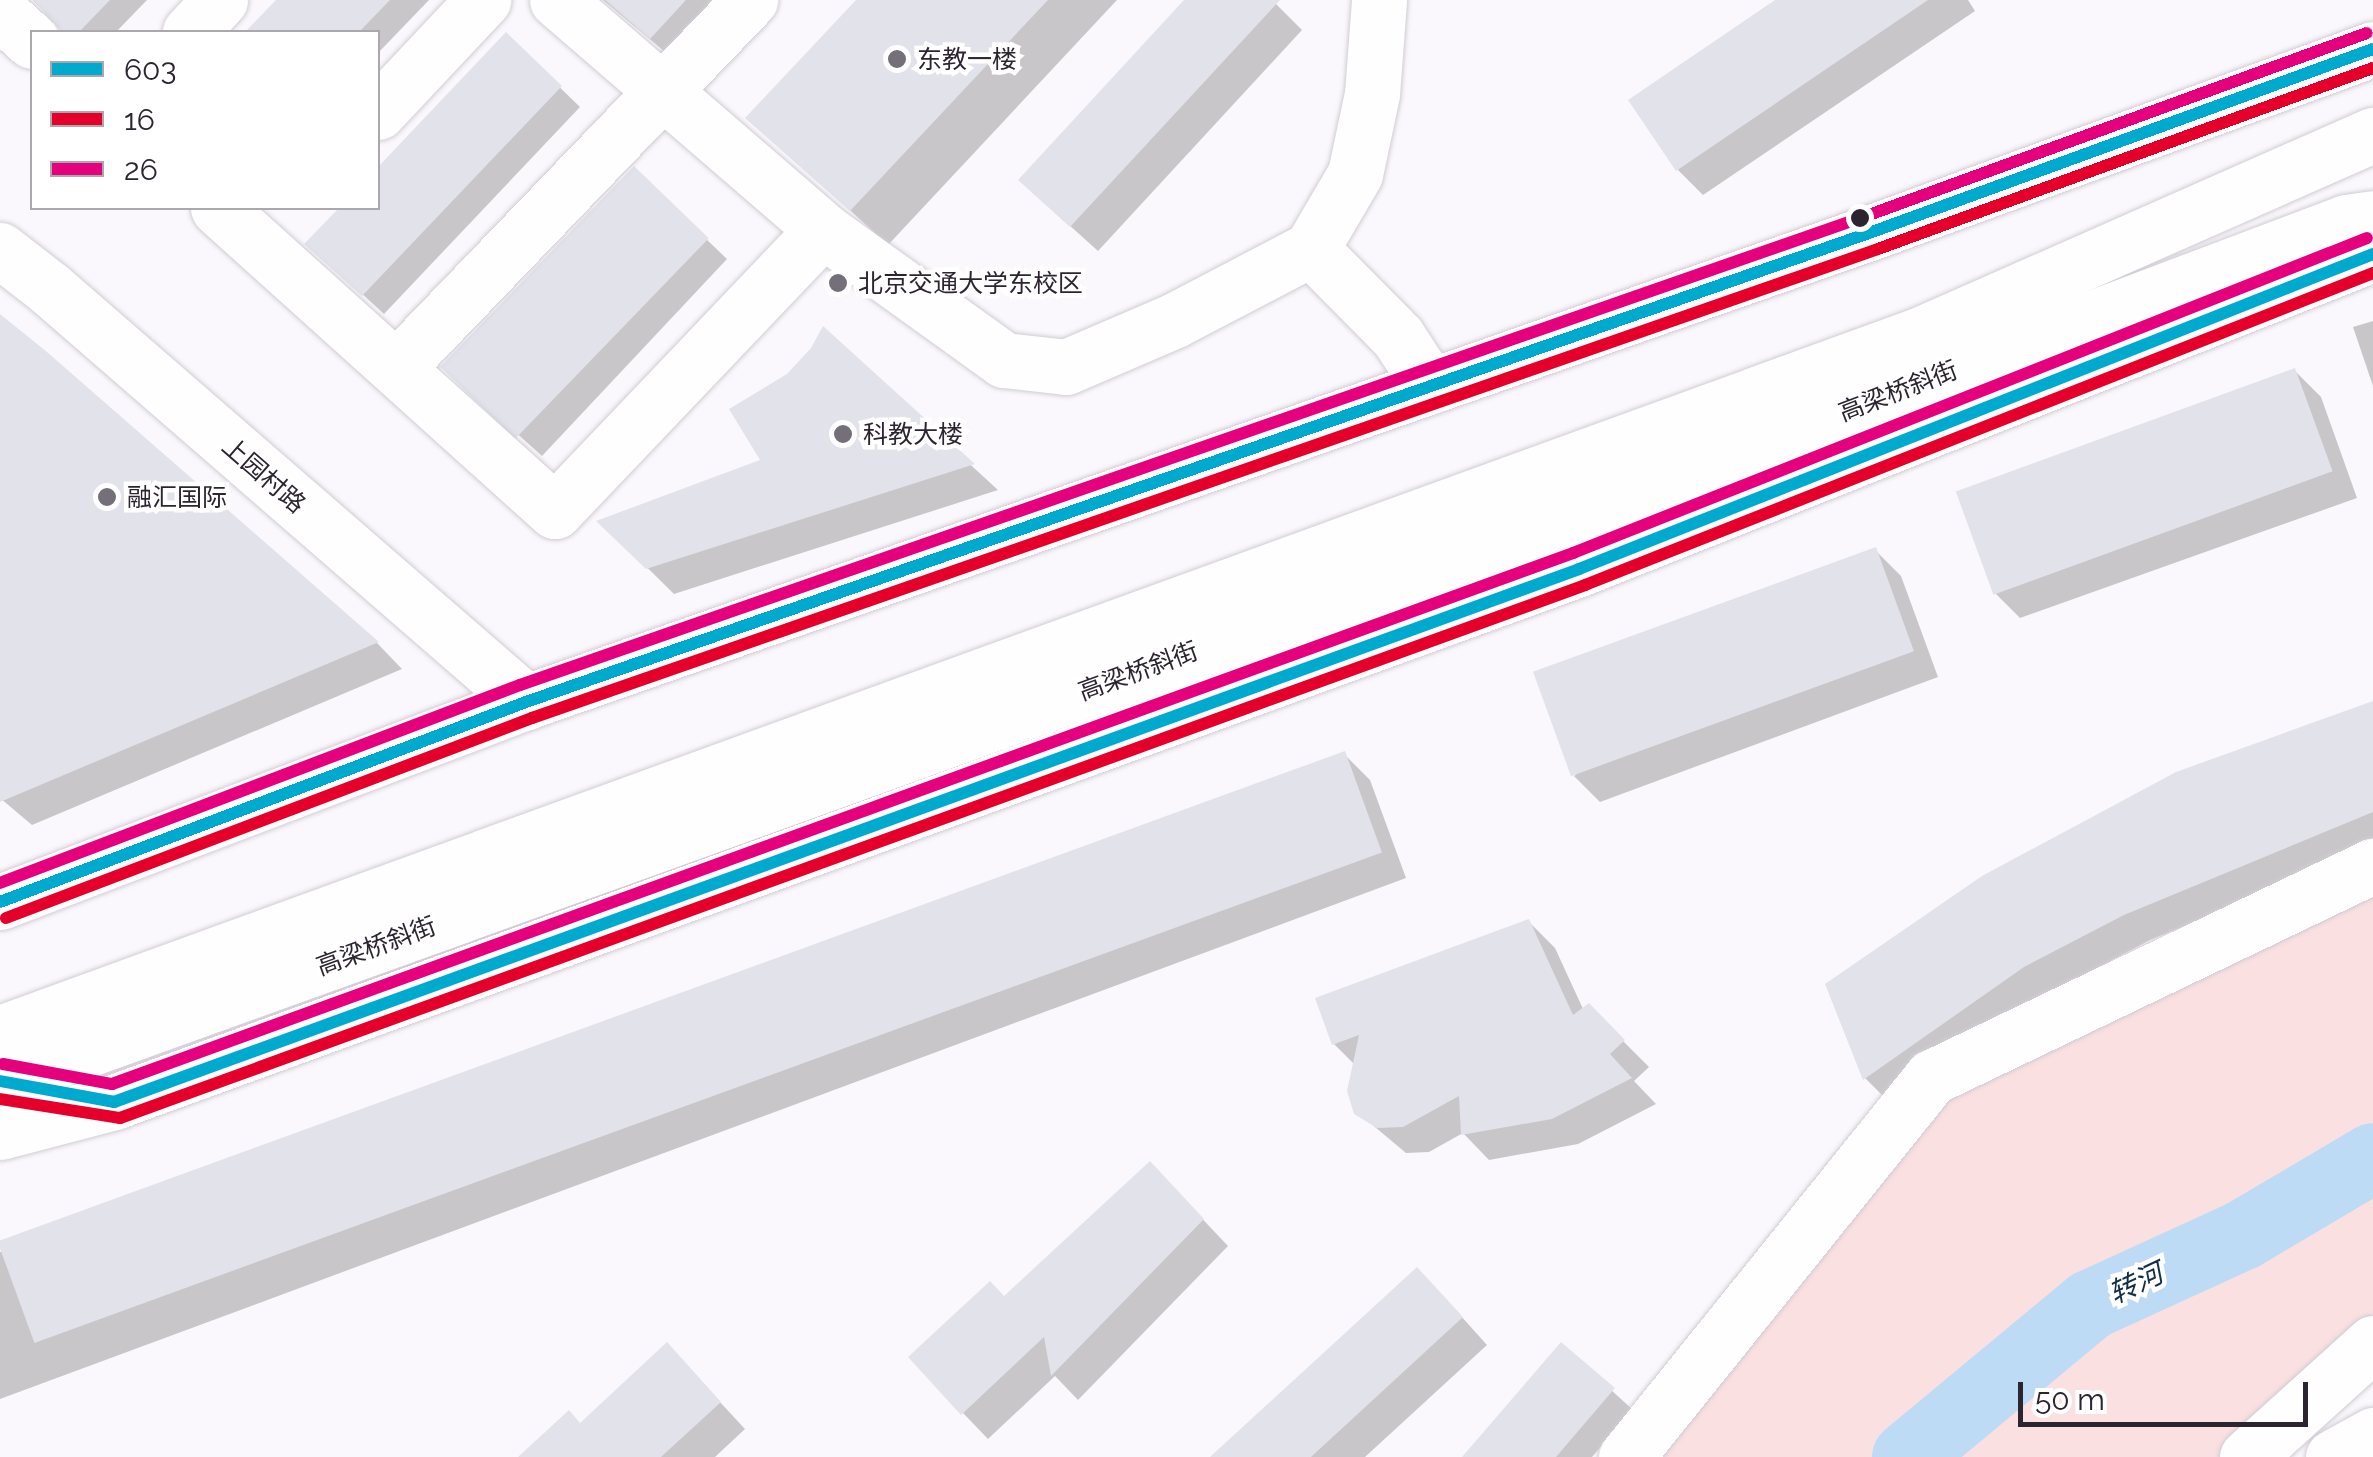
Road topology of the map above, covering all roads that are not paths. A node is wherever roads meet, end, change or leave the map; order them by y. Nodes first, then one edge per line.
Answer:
1 (220, 0) edge
2 (482, 0) edge
3 (558, 0) edge
4 (750, 0) edge
5 (1378, 0) edge
6 (0, 12) edge
7 (192, 30) edge
8 (30, 39) edge
9 (2373, 49) edge
10 (662, 92) junction
11 (380, 110) edge
12 (2373, 135) edge
13 (2373, 218) edge
14 (254, 219) edge
15 (824, 230) junction
16 (1311, 249) junction
17 (0, 250) edge
18 (2373, 254) edge
19 (396, 368) junction
20 (1430, 386) junction
21 (526, 702) junction
22 (2373, 866) edge
23 (0, 902) edge
24 (1, 1082) edge
25 (2373, 1343) edge
26 (2373, 1436) edge
27 (1626, 1457) edge
28 (2247, 1457) edge
29 (2332, 1457) edge

1 - 7 street
2 - 11 street
3 - 10 street
4 - 10 street
5 - 16 street
6 - 8 street
9 - 20 street
10 - 15 street
10 - 19 street
12 - 24 street, 高梁桥斜街
13 - 24 street, 高梁桥斜街
14 - 19 street
15 - 16 street
15 - 19 street
16 - 20 street
17 - 21 street, 上园村路
18 - 24 street, 高梁桥斜街
20 - 21 street
21 - 23 street
22 - 27 street
25 - 28 street
26 - 29 street

